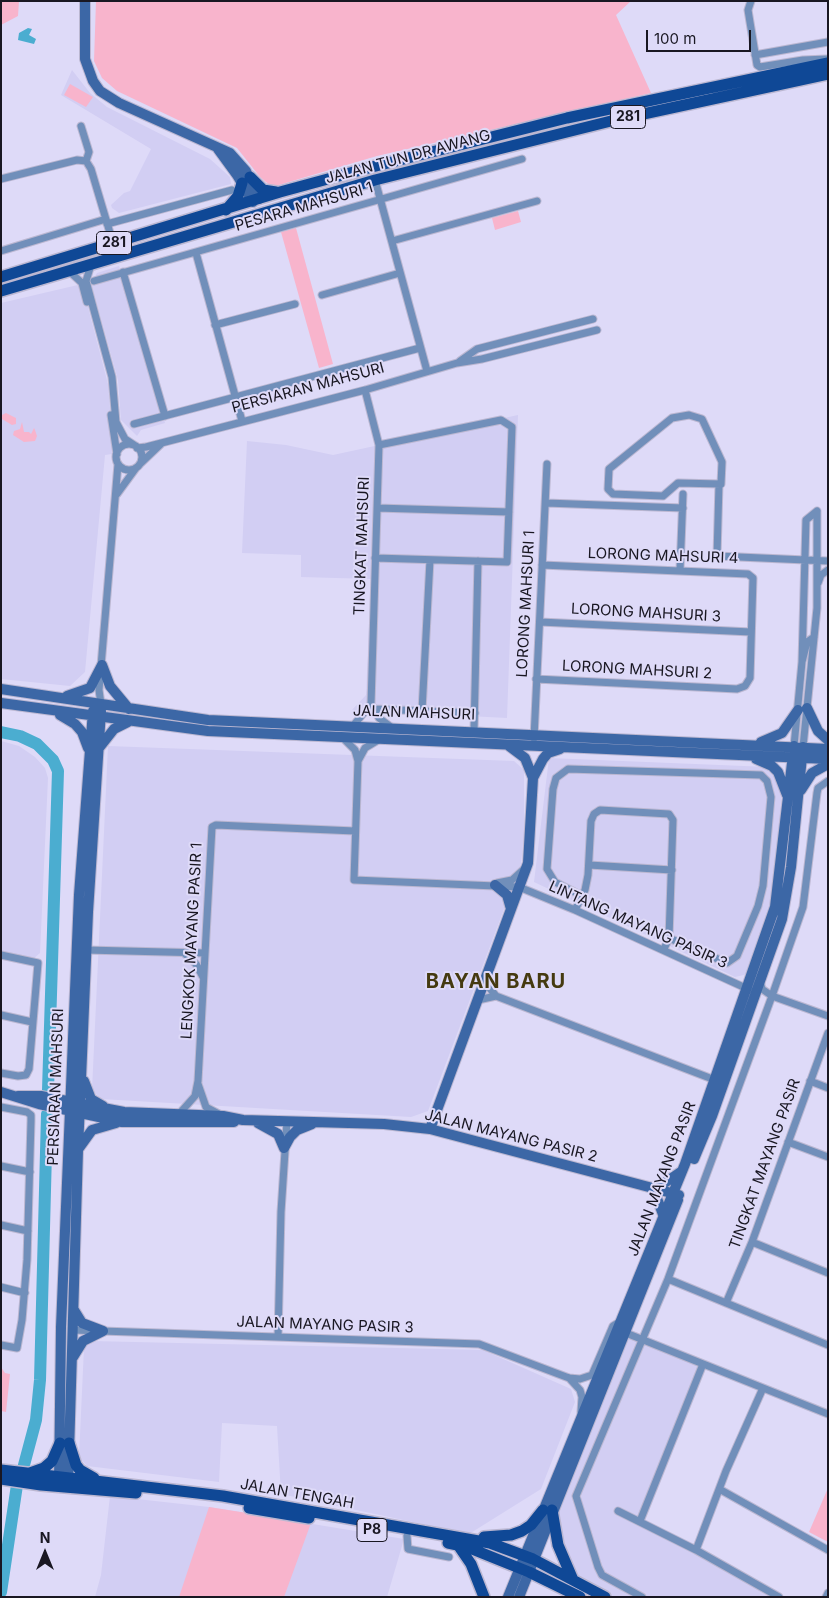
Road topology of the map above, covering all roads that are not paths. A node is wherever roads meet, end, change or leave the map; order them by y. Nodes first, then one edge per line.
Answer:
1 (85, 1) edge
2 (751, 1) edge
3 (828, 42) edge
4 (755, 55) junction
5 (828, 59) edge
6 (828, 63) edge
7 (828, 74) edge
8 (81, 126) dead end
9 (522, 159) dead end
10 (86, 161) junction
11 (1, 179) edge
12 (246, 180) junction
13 (375, 180) junction
14 (232, 190) dead end
15 (280, 192) junction
16 (380, 199) junction
17 (537, 201) dead end
18 (257, 203) junction
19 (277, 208) junction
20 (226, 210) junction
21 (246, 217) junction
22 (107, 222) junction
23 (392, 242) junction
24 (113, 243) junction
25 (1, 250) edge
26 (196, 253) junction
27 (91, 265) junction
28 (70, 272) junction
29 (123, 272) junction
30 (400, 273) junction
31 (1, 277) edge
32 (87, 282) junction
33 (28, 284) junction
34 (1, 287) edge
35 (1, 291) edge
36 (322, 295) dead end
37 (295, 304) dead end
38 (593, 319) dead end
39 (215, 325) junction
40 (596, 330) dead end
41 (420, 348) junction
42 (457, 362) junction
43 (427, 371) junction
44 (365, 390) junction
45 (235, 396) junction
46 (165, 416) junction
47 (242, 421) junction
48 (113, 423) junction
49 (134, 424) dead end
50 (165, 441) junction
51 (379, 445) junction
52 (136, 447) junction
53 (117, 454) junction
54 (118, 464) junction
55 (547, 464) dead end
56 (139, 465) junction
57 (719, 484) junction
58 (117, 494) junction
59 (683, 494) dead end
60 (546, 503) junction
61 (377, 508) junction
62 (683, 508) junction
63 (508, 512) junction
64 (376, 558) junction
65 (430, 560) junction
66 (806, 560) junction
67 (817, 561) junction
68 (828, 561) edge
69 (478, 562) junction
70 (542, 565) junction
71 (680, 570) junction
72 (828, 570) edge
73 (818, 582) junction
74 (540, 622) junction
75 (751, 632) junction
76 (814, 637) junction
77 (802, 662) junction
78 (102, 664) junction
79 (536, 679) junction
80 (1, 689) edge
81 (737, 689) joint
82 (58, 697) junction
83 (1, 703) edge
84 (98, 703) junction
85 (372, 706) junction
86 (130, 709) junction
87 (802, 709) junction
88 (48, 710) junction
89 (422, 711) junction
90 (475, 714) junction
91 (97, 717) junction
92 (129, 721) junction
93 (353, 726) junction
94 (391, 728) junction
95 (474, 731) junction
96 (534, 734) junction
97 (343, 738) junction
98 (380, 739) junction
99 (828, 740) edge
100 (753, 744) junction
101 (507, 745) junction
102 (534, 746) junction
103 (798, 747) junction
104 (563, 748) junction
105 (828, 749) edge
106 (94, 750) junction
107 (743, 756) junction
108 (797, 758) junction
109 (828, 759) edge
110 (358, 761) junction
111 (828, 764) edge
112 (533, 778) junction
113 (826, 782) edge
114 (793, 799) junction
115 (356, 831) junction
116 (528, 863) junction
117 (589, 865) junction
118 (765, 865) junction
119 (781, 866) junction
120 (672, 870) junction
121 (492, 885) junction
122 (519, 887) junction
123 (582, 896) junction
124 (511, 910) junction
125 (576, 910) junction
126 (669, 938) junction
127 (664, 949) junction
128 (86, 950) junction
129 (184, 952) junction
130 (205, 953) junction
131 (1, 955) edge
132 (760, 977) junction
133 (204, 980) junction
134 (485, 982) junction
135 (751, 990) junction
136 (496, 996) junction
137 (772, 996) junction
138 (478, 1000) junction
139 (751, 1004) junction
140 (1, 1015) edge
141 (828, 1016) edge
142 (32, 1022) junction
143 (828, 1033) edge
144 (81, 1068) junction
145 (1, 1073) edge
146 (71, 1078) junction
147 (715, 1080) junction
148 (198, 1081) junction
149 (810, 1081) junction
150 (828, 1088) edge
151 (1, 1092) edge
152 (53, 1103) junction
153 (1, 1107) edge
154 (75, 1107) junction
155 (113, 1111) junction
156 (180, 1114) junction
157 (223, 1116) junction
158 (246, 1120) junction
159 (122, 1122) junction
160 (287, 1122) junction
161 (320, 1122) junction
162 (430, 1129) junction
163 (788, 1142) junction
164 (284, 1148) junction
165 (73, 1150) junction
166 (828, 1157) edge
167 (1, 1166) edge
168 (682, 1171) junction
169 (30, 1172) junction
170 (653, 1188) junction
171 (677, 1194) junction
172 (664, 1216) junction
173 (1, 1225) edge
174 (28, 1230) junction
175 (752, 1242) junction
176 (828, 1273) edge
177 (668, 1280) junction
178 (1, 1288) edge
179 (25, 1293) junction
180 (63, 1301) junction
181 (726, 1304) junction
182 (74, 1309) junction
183 (624, 1316) junction
184 (73, 1330) junction
185 (104, 1331) junction
186 (626, 1333) junction
187 (278, 1337) junction
188 (642, 1340) junction
189 (1, 1345) edge
190 (611, 1345) junction
191 (828, 1345) edge
192 (71, 1360) junction
193 (703, 1364) junction
194 (60, 1376) junction
195 (569, 1378) junction
196 (763, 1388) junction
197 (828, 1414) edge
198 (580, 1419) junction
199 (65, 1443) junction
200 (1, 1470) edge
201 (26, 1474) junction
202 (1, 1479) edge
203 (98, 1480) junction
204 (64, 1482) junction
205 (721, 1490) junction
206 (547, 1510) junction
207 (618, 1512) dead end
208 (640, 1521) junction
209 (407, 1533) junction
210 (456, 1541) junction
211 (696, 1550) junction
212 (828, 1550) edge
213 (449, 1557) dead end
214 (529, 1557) junction
215 (524, 1570) junction
216 (573, 1580) junction
217 (828, 1593) edge
218 (484, 1597) edge
219 (508, 1597) edge
220 (519, 1597) edge
221 (580, 1597) edge
222 (605, 1597) edge
223 (642, 1597) edge
224 (779, 1597) edge
225 (826, 1597) edge

1 - 12 street
2 - 4 street
3 - 4 street
4 - 5 street
6 - 15 main road, JALAN TUN DR AWANG / 281
7 - 13 main road, JALAN TUN DR AWANG / 281
8 - 10 street
9 - 16 street, PESARA MAHSURI 1
10 - 11 street
10 - 22 street
12 - 15 main road
12 - 18 street
12 - 20 main road
13 - 16 street
13 - 19 main road, JALAN TUN DR AWANG / 281
14 - 22 street
15 - 18 main road, JALAN TUN DR AWANG / 281
16 - 23 street
16 - 26 street, PESARA MAHSURI 1
17 - 23 street
18 - 19 main road
18 - 20 main road, JALAN TUN DR AWANG / 281
18 - 21 main road
19 - 21 main road, JALAN TUN DR AWANG / 281
20 - 24 main road, JALAN TUN DR AWANG / 281
21 - 27 main road, JALAN TUN DR AWANG / 281
22 - 24 street
22 - 25 street
23 - 30 street
24 - 31 main road, JALAN TUN DR AWANG / 281
26 - 29 street, PESARA MAHSURI 1
26 - 39 street
27 - 28 main road, JALAN TUN DR AWANG / 281
27 - 32 street
28 - 32 street
28 - 33 main road, JALAN TUN DR AWANG / 281
29 - 32 street, PESARA MAHSURI 1
29 - 46 street
30 - 36 street
30 - 41 street
32 - 48 street
33 - 34 main road
33 - 35 main road, JALAN TUN DR AWANG / 281
37 - 39 street
38 - 42 street, PERSIARAN MAHSURI
39 - 45 street
40 - 42 street, PERSIARAN MAHSURI
41 - 43 street
41 - 45 street
42 - 43 street, PERSIARAN MAHSURI
43 - 44 street, PERSIARAN MAHSURI
44 - 47 street, PERSIARAN MAHSURI
44 - 51 street, TINGKAT MAHSURI
45 - 46 street
45 - 47 street
46 - 49 street
47 - 50 street, PERSIARAN MAHSURI
48 - 52 street
48 - 53 street
50 - 52 street, PERSIARAN MAHSURI
50 - 56 street, PERSIARAN MAHSURI
51 - 61 street, TINGKAT MAHSURI
51 - 63 street
52 - 53 street
52 - 56 street
53 - 54 street
54 - 56 street
54 - 58 street, PERSIARAN MAHSURI
55 - 60 street, LORONG MAHSURI 1
56 - 58 street, PERSIARAN MAHSURI
57 - 57 street
57 - 66 street
58 - 78 street, PERSIARAN MAHSURI
59 - 62 street
60 - 62 street
60 - 70 street, LORONG MAHSURI 1
61 - 63 street
61 - 64 street, TINGKAT MAHSURI
62 - 71 street
63 - 69 street
64 - 65 street
64 - 85 street, TINGKAT MAHSURI
65 - 69 street
65 - 89 street
66 - 67 street
66 - 67 street
66 - 77 street
67 - 68 street
67 - 73 street
69 - 90 street
70 - 71 street, LORONG MAHSURI 4
70 - 74 street, LORONG MAHSURI 1
71 - 75 street, LORONG MAHSURI 4
72 - 73 street
73 - 76 street
74 - 75 street, LORONG MAHSURI 3
74 - 79 street, LORONG MAHSURI 1
75 - 81 street, LORONG MAHSURI 4
76 - 77 street
76 - 87 street
77 - 87 street
78 - 82 street
78 - 84 street, PERSIARAN MAHSURI
78 - 86 street
79 - 81 street, LORONG MAHSURI 2
79 - 96 street, LORONG MAHSURI 1
80 - 82 street, JALAN MAHSURI
82 - 84 street, JALAN MAHSURI
83 - 88 street, JALAN MAHSURI
84 - 86 street, JALAN MAHSURI
84 - 91 street, PERSIARAN MAHSURI
85 - 89 street
85 - 93 street
85 - 94 street
86 - 93 street, JALAN MAHSURI
87 - 99 street
87 - 100 street
87 - 103 street
88 - 91 street, JALAN MAHSURI
88 - 106 street
89 - 90 street
90 - 95 street
91 - 92 street, JALAN MAHSURI
91 - 106 street, PERSIARAN MAHSURI
92 - 97 street, JALAN MAHSURI
92 - 106 street
93 - 94 street, JALAN MAHSURI
94 - 95 street, JALAN MAHSURI
95 - 96 street, JALAN MAHSURI
96 - 100 street, JALAN MAHSURI
96 - 102 street, LORONG MAHSURI 1
97 - 98 street, JALAN MAHSURI
97 - 110 street
98 - 101 street, JALAN MAHSURI
98 - 110 street
100 - 103 street, JALAN MAHSURI
101 - 102 street, JALAN MAHSURI
101 - 112 street
102 - 104 street, JALAN MAHSURI
103 - 105 street, JALAN MAHSURI
103 - 108 street, JALAN MAYANG PASIR
104 - 107 street, JALAN MAHSURI
104 - 112 street
106 - 128 street, PERSIARAN MAHSURI
106 - 146 street, PERSIARAN MAHSURI
107 - 108 street, JALAN MAHSURI
107 - 114 street
108 - 109 street, JALAN MAHSURI
108 - 114 street, JALAN MAYANG PASIR
110 - 115 street
111 - 114 street
112 - 116 street
113 - 137 street
114 - 119 street, JALAN MAYANG PASIR
114 - 132 street, JALAN MAYANG PASIR
115 - 121 street, LINTANG MAYANG PASIR 3
115 - 130 street, LENGKOK MAYANG PASIR 1
116 - 121 street
116 - 122 street
117 - 120 street
117 - 120 street
117 - 123 street
118 - 119 street
118 - 123 street
118 - 126 street
119 - 135 street, JALAN MAYANG PASIR
120 - 126 street
121 - 122 street, LINTANG MAYANG PASIR 3
121 - 124 street
122 - 124 street
122 - 125 street, LINTANG MAYANG PASIR 3
123 - 125 street
124 - 134 street
125 - 127 street, LINTANG MAYANG PASIR 3
126 - 127 street
127 - 135 street, LINTANG MAYANG PASIR 3
128 - 129 street
128 - 144 street, PERSIARAN MAHSURI
129 - 130 street
129 - 133 street
130 - 133 street, LENGKOK MAYANG PASIR 1
131 - 142 street
132 - 135 street, JALAN MAYANG PASIR
132 - 137 street
133 - 148 street, LENGKOK MAYANG PASIR 1
134 - 136 street
134 - 138 street
135 - 139 street, JALAN MAYANG PASIR
135 - 147 street, JALAN MAYANG PASIR
136 - 138 street
136 - 147 street
137 - 139 street
137 - 141 street
137 - 177 street
138 - 162 street
139 - 171 street, JALAN MAYANG PASIR
140 - 142 street
142 - 145 street
143 - 149 street, TINGKAT MAYANG PASIR
144 - 154 street, PERSIARAN MAHSURI
144 - 155 street
146 - 152 street
146 - 154 street, PERSIARAN MAHSURI
147 - 168 street, JALAN MAYANG PASIR
148 - 156 street, LENGKOK MAYANG PASIR 1
148 - 157 street, LENGKOK MAYANG PASIR 1
149 - 150 street
149 - 163 street, TINGKAT MAYANG PASIR
151 - 152 street
152 - 154 street
152 - 165 street
153 - 169 street, PERSIARAN MAHSURI
154 - 155 street, JALAN MAYANG PASIR 2
154 - 159 street, JALAN MAYANG PASIR 2
154 - 165 street, PERSIARAN MAHSURI
155 - 156 street, JALAN MAYANG PASIR 2
156 - 157 street, JALAN MAYANG PASIR 2
157 - 158 street, JALAN MAYANG PASIR 2
158 - 159 street, JALAN MAYANG PASIR 2
158 - 160 street, JALAN MAYANG PASIR 2
158 - 164 street
159 - 165 street
160 - 161 street, JALAN MAYANG PASIR 2
160 - 164 street
161 - 162 street, JALAN MAYANG PASIR 2
161 - 164 street
162 - 170 street, JALAN MAYANG PASIR 2
163 - 166 street
163 - 175 street, TINGKAT MAYANG PASIR
164 - 187 street
165 - 180 street, PERSIARAN MAHSURI
165 - 182 street, PERSIARAN MAHSURI
167 - 169 street
168 - 170 street
168 - 171 street, JALAN MAYANG PASIR
169 - 174 street
170 - 171 street, JALAN MAYANG PASIR 2
170 - 172 street
171 - 172 street, JALAN MAYANG PASIR
171 - 186 street, JALAN MAYANG PASIR
172 - 183 street, JALAN MAYANG PASIR
173 - 174 street
174 - 179 street
175 - 176 street
175 - 181 street, TINGKAT MAYANG PASIR
177 - 181 street
177 - 188 street
178 - 179 street
179 - 189 street
180 - 184 street
180 - 194 street, PERSIARAN MAHSURI
181 - 191 street
182 - 184 street, PERSIARAN MAHSURI
182 - 185 street
183 - 186 street
183 - 190 street, JALAN MAYANG PASIR
183 - 195 street, JALAN MAYANG PASIR 3
184 - 185 street, JALAN MAYANG PASIR 3
184 - 192 street, PERSIARAN MAHSURI
184 - 194 street
185 - 187 street, JALAN MAYANG PASIR 3
185 - 192 street
186 - 188 street
186 - 190 street
186 - 206 street, JALAN MAYANG PASIR
187 - 195 street, JALAN MAYANG PASIR 3
188 - 193 street
188 - 223 street
190 - 198 street, JALAN MAYANG PASIR
192 - 199 street, PERSIARAN MAHSURI
193 - 196 street
193 - 208 street
194 - 199 street, PERSIARAN MAHSURI
195 - 198 street
196 - 197 street
196 - 205 street
198 - 206 street, JALAN MAYANG PASIR
199 - 201 main road
199 - 203 main road
199 - 204 street, PERSIARAN MAHSURI
200 - 201 main road, JALAN TENGAH / P8
201 - 204 main road, JALAN TENGAH / P8
202 - 204 main road, JALAN TENGAH / P8
203 - 204 main road, JALAN TENGAH / P8
203 - 209 main road, JALAN TENGAH / P8
204 - 209 main road, JALAN TENGAH / P8
205 - 211 street
205 - 212 street
206 - 210 main road
206 - 214 street, JALAN MAYANG PASIR
206 - 216 main road
207 - 208 street
208 - 211 street
209 - 210 main road, JALAN TENGAH / P8
209 - 213 street
210 - 214 main road, JALAN TENGAH / P8
210 - 215 main road, JALAN TENGAH / P8
210 - 218 main road
211 - 224 street
214 - 215 street, JALAN MAYANG PASIR
214 - 216 main road, JALAN TENGAH / P8
215 - 219 street, JALAN MAYANG PASIR
215 - 220 street, JALAN MAYANG PASIR
215 - 221 main road, JALAN TENGAH / P8
216 - 222 main road, JALAN TENGAH / P8
217 - 225 street

